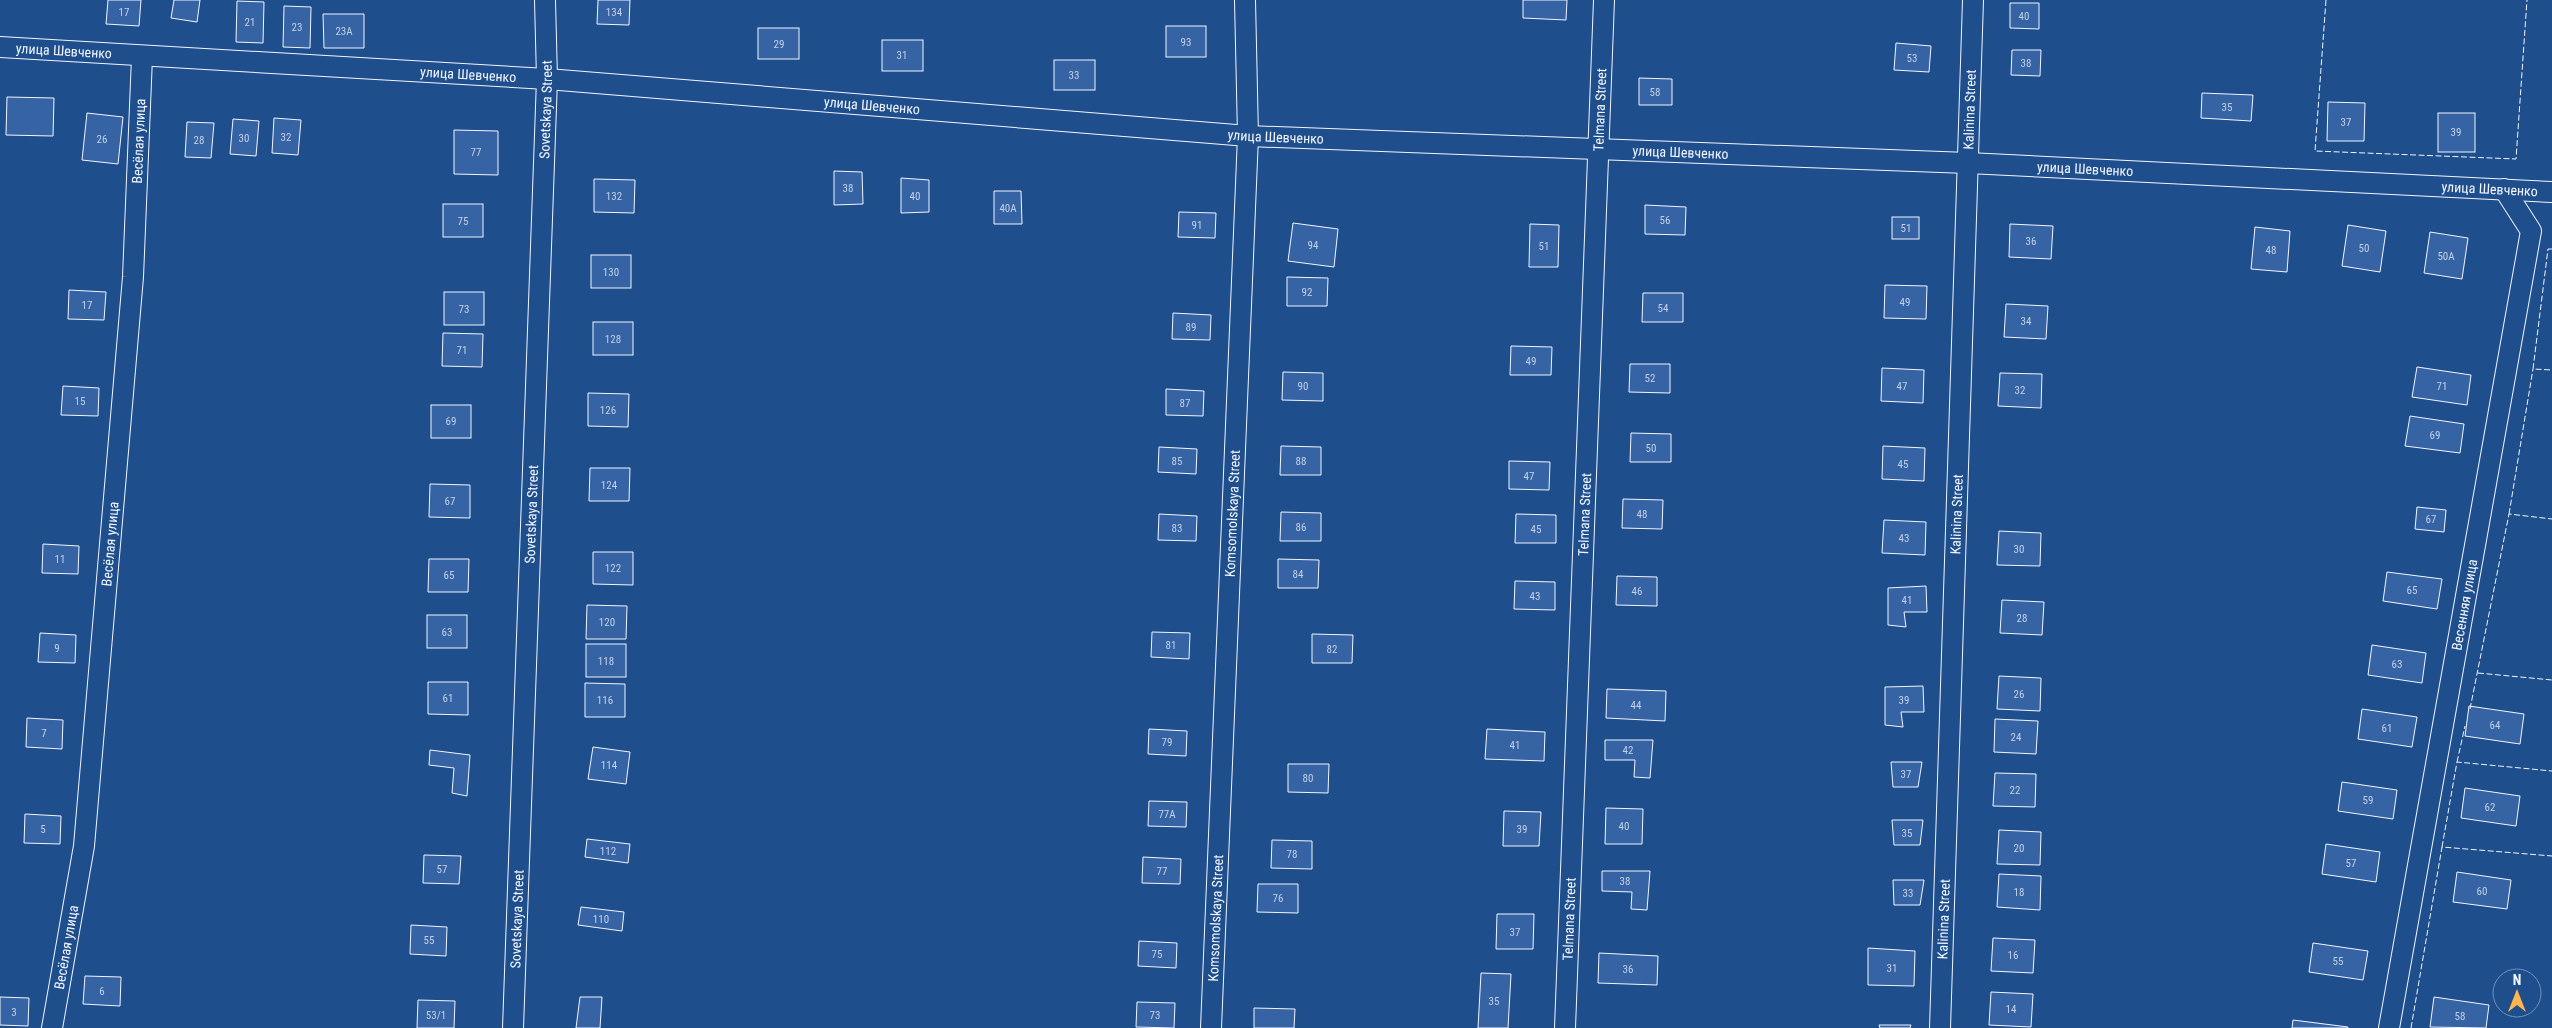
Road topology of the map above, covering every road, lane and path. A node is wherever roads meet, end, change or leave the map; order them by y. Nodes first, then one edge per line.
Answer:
1 (545, 0) edge
2 (1245, 0) edge
3 (1604, 0) edge
4 (1973, 0) edge
5 (0, 47) edge
6 (142, 57) junction
7 (547, 78) junction
8 (1248, 136) junction
9 (1597, 148) junction
10 (1968, 163) junction
11 (2504, 188) junction
12 (2552, 192) edge
13 (52, 1028) edge
14 (513, 1028) edge
15 (1211, 1028) edge
16 (1565, 1028) edge
17 (1940, 1028) edge
18 (2389, 1028) edge

1 - 7 street, Sovetskaya Street
2 - 8 street, Komsomolskaya Street
3 - 9 street, Telmana Street
4 - 10 street, Kalinina Street
5 - 6 street, улица Шевченко
6 - 7 street, улица Шевченко
6 - 13 street, Весёлая улица
7 - 8 street, улица Шевченко
7 - 14 street, Sovetskaya Street
8 - 9 street, улица Шевченко
8 - 15 street, Komsomolskaya Street
9 - 10 street, улица Шевченко
9 - 16 street, Telmana Street
10 - 11 street, улица Шевченко
10 - 17 street, Kalinina Street
11 - 12 street, улица Шевченко
11 - 18 street, Весенняя улица

